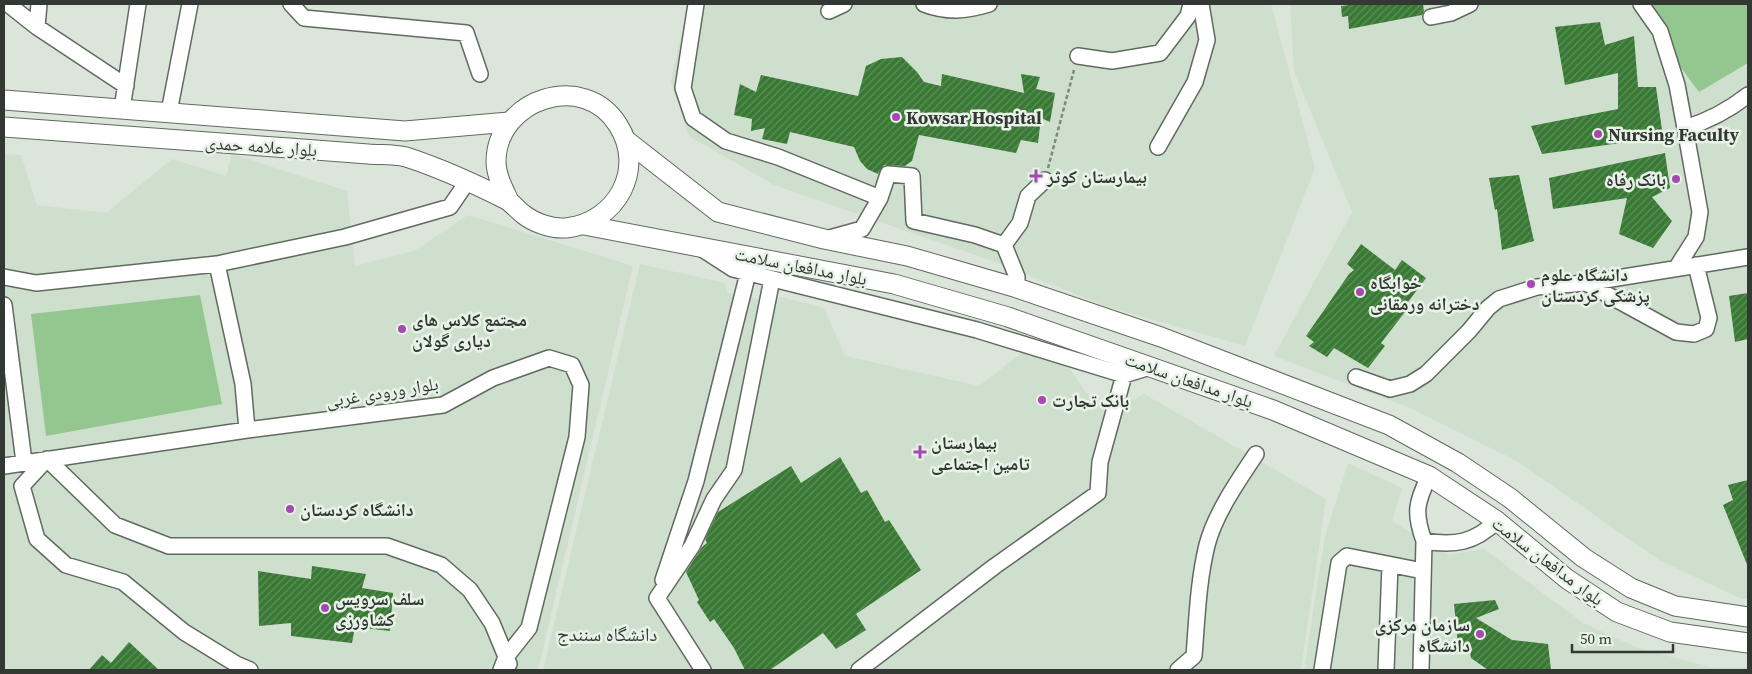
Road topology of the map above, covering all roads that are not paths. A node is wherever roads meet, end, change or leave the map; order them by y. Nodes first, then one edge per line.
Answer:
1 (8, 4) edge
2 (39, 4) edge
3 (138, 4) edge
4 (190, 4) edge
5 (291, 4) edge
6 (696, 4) edge
7 (844, 4) edge
8 (924, 4) edge
9 (989, 4) edge
10 (1191, 4) edge
11 (1201, 4) edge
12 (1470, 4) edge
13 (1641, 4) edge
14 (965, 7) edge
15 (829, 11) dead end
16 (1431, 17) dead end
17 (37, 27) junction
18 (1078, 56) road end
19 (480, 74) dead end
20 (126, 86) junction
21 (1748, 95) edge
22 (4, 100) edge
23 (122, 109) junction
24 (169, 112) junction
25 (509, 122) junction
26 (4, 127) edge
27 (1685, 128) junction
28 (627, 141) junction
29 (1158, 147) dead end
30 (1045, 180) road end
31 (468, 182) junction
32 (880, 198) junction
33 (509, 200) junction
34 (584, 225) junction
35 (824, 239) junction
36 (1004, 245) junction
37 (699, 246) junction
38 (1748, 257) edge
39 (217, 264) junction
40 (1696, 265) junction
41 (1677, 267) junction
42 (748, 273) junction
43 (4, 277) edge
44 (772, 279) junction
45 (1586, 283) junction
46 (1017, 288) junction
47 (4, 305) edge
48 (1150, 367) junction
49 (1124, 376) junction
50 (1356, 377) dead end
51 (247, 430) junction
52 (1256, 454) dead end
53 (47, 459) junction
54 (24, 462) junction
55 (4, 466) edge
56 (1429, 476) junction
57 (1497, 521) junction
58 (1424, 541) junction
59 (1390, 565) junction
60 (1423, 571) junction
61 (657, 598) junction
62 (1748, 617) edge
63 (1748, 643) edge
64 (228, 664) edge
65 (506, 666) edge
66 (250, 670) edge
67 (703, 670) edge
68 (859, 670) edge
69 (1178, 670) edge
70 (1322, 670) edge
71 (1386, 670) edge
72 (1421, 670) edge

1 - 17 street
2 - 17 street
3 - 20 street
4 - 24 street
5 - 19 street
6 - 32 street
7 - 15 street
8 - 14 street
9 - 14 street
10 - 18 street
11 - 29 street
12 - 16 street
13 - 27 street
17 - 20 street
20 - 23 street
21 - 27 street
22 - 23 main road, بلوار علامه حمدی
23 - 24 main road, بلوار علامه حمدی
24 - 25 main road, بلوار علامه حمدی
25 - 28 main road
25 - 33 main road
26 - 31 main road, بلوار علامه حمدی
27 - 41 street
28 - 34 main road
28 - 35 main road, بلوار مدافعان سلامت
30 - 36 street
31 - 33 main road, بلوار علامه حمدی
31 - 39 street
32 - 35 street
32 - 36 street
33 - 34 main road
34 - 37 main road, بلوار مدافعان سلامت
35 - 46 main road, بلوار مدافعان سلامت
36 - 46 street
37 - 42 street
37 - 48 main road, بلوار مدافعان سلامت
38 - 40 street
39 - 43 street
39 - 51 street
40 - 41 street
40 - 45 street
41 - 45 street
42 - 44 street
42 - 61 street
44 - 49 street
44 - 61 street
45 - 50 street
46 - 62 main road, بلوار مدافعان سلامت
47 - 54 street
48 - 49 street
48 - 56 main road, بلوار مدافعان سلامت
49 - 68 street
51 - 53 street, بلوار ورودی غربی
51 - 65 street, بلوار ورودی غربی
52 - 69 street
53 - 54 street, بلوار ورودی غربی
53 - 64 street
53 - 65 street
54 - 55 street, بلوار ورودی غربی
56 - 57 main road, بلوار مدافعان سلامت
56 - 58 street
57 - 58 street
57 - 63 main road, بلوار مدافعان سلامت
58 - 60 street
59 - 60 street
59 - 70 street
59 - 71 street
60 - 72 street
61 - 67 street
64 - 66 street

